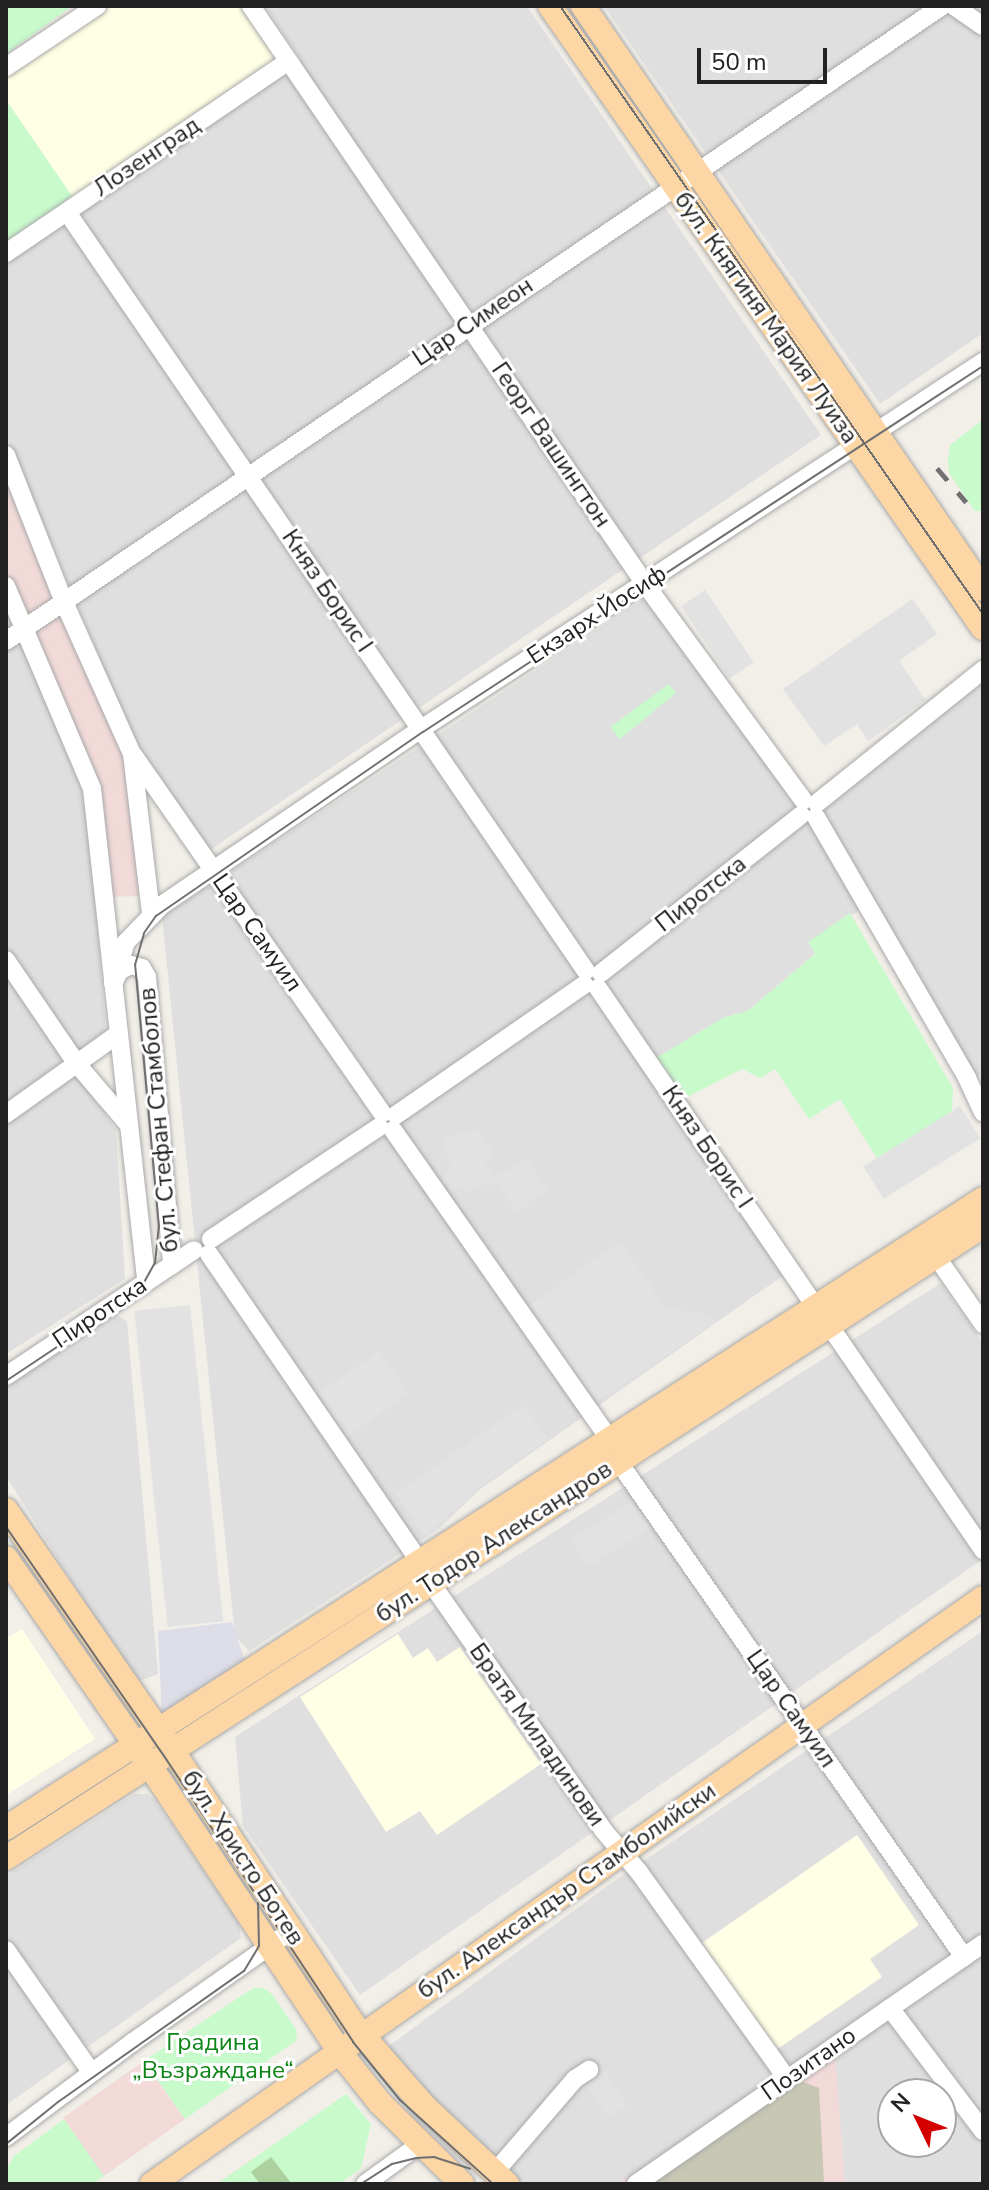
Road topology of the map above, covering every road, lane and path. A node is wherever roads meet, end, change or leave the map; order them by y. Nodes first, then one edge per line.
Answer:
1 (97, 6) edge
2 (251, 6) edge
3 (550, 6) edge
4 (583, 6) edge
5 (942, 6) edge
6 (954, 6) edge
7 (983, 26) edge
8 (288, 61) junction
9 (6, 67) edge
10 (696, 171) junction
11 (674, 186) junction
12 (67, 212) junction
13 (6, 253) edge
14 (469, 325) junction
15 (983, 362) edge
16 (866, 439) junction
17 (6, 455) edge
18 (10, 476) edge
19 (248, 476) junction
20 (645, 584) junction
21 (6, 586) edge
22 (983, 589) edge
23 (64, 602) junction
24 (983, 628) edge
25 (24, 629) junction
26 (6, 641) edge
27 (983, 670) edge
28 (421, 729) junction
29 (132, 754) junction
30 (809, 809) junction
31 (214, 871) junction
32 (151, 914) junction
33 (6, 960) edge
34 (592, 979) junction
35 (113, 983) junction
36 (118, 1034) junction
37 (77, 1064) junction
38 (977, 1082) edge
39 (983, 1113) edge
40 (6, 1114) edge
41 (388, 1121) junction
42 (128, 1124) junction
43 (983, 1199) edge
44 (983, 1226) edge
45 (205, 1247) junction
46 (936, 1256) junction
47 (172, 1265) junction
48 (146, 1282) junction
49 (822, 1316) junction
50 (983, 1324) edge
51 (6, 1376) edge
52 (615, 1451) junction
53 (6, 1510) edge
54 (983, 1550) edge
55 (6, 1558) edge
56 (426, 1572) junction
57 (983, 1598) edge
58 (803, 1725) junction
59 (166, 1740) junction
60 (143, 1755) junction
61 (6, 1828) edge
62 (624, 1851) junction
63 (6, 1858) edge
64 (291, 1931) junction
65 (983, 1944) edge
66 (270, 1946) junction
67 (6, 1950) edge
68 (964, 1957) junction
69 (890, 2008) junction
70 (362, 2036) junction
71 (340, 2052) junction
72 (589, 2070) dead end
73 (91, 2072) junction
74 (787, 2079) junction
75 (983, 2131) edge
76 (6, 2137) edge
77 (420, 2144) junction
78 (501, 2178) edge
79 (152, 2184) edge
80 (365, 2184) edge
81 (462, 2184) edge
82 (636, 2184) edge

1 - 9 street
2 - 8 street, Георг Вашингтон
3 - 11 main road, бул. Княгиня Мария Луиза
4 - 10 main road, бул. Княгиня Мария Луиза
5 - 10 street, Цар Симеон
6 - 7 street
8 - 12 street, Лозенград
8 - 14 street, Георг Вашингтон
10 - 11 street, Цар Симеон
10 - 16 main road, бул. Княгиня Мария Луиза
11 - 14 street, Цар Симеон
11 - 16 main road, бул. Княгиня Мария Луиза
12 - 13 street, Лозенград
12 - 19 street, Княз Борис I
14 - 19 street, Цар Симеон
14 - 20 street, Георг Вашингтон
15 - 16 street, Екзарх Йосиф
16 - 20 street, Екзарх Йосиф
16 - 22 main road, бул. Княгиня Мария Луиза
16 - 24 main road, бул. Княгиня Мария Луиза
17 - 18 street
18 - 23 street
19 - 23 street, Цар Симеон
19 - 28 street, Княз Борис I
20 - 28 street, Екзарх Йосиф
20 - 30 street, Георг Вашингтон
21 - 25 street, бул. Стефан Стамболов
23 - 25 street, Цар Симеон
23 - 29 street
25 - 26 street, Цар Симеон
25 - 35 street, бул. Стефан Стамболов
27 - 30 street, Пиротска
28 - 31 street, Екзарх Йосиф
28 - 34 street, Княз Борис I
29 - 31 street, Цар Самуил
29 - 32 street
30 - 34 street, Пиротска
30 - 38 street, Георг Вашингтон
31 - 32 street, бул. Стефан Стамболов
31 - 41 street, Цар Самуил
32 - 35 street, бул. Стефан Стамболов
33 - 37 street
34 - 41 street, Пиротска
34 - 49 street, Княз Борис I
35 - 36 street, бул. Стефан Стамболов
35 - 47 street, бул. Стефан Стамболов
36 - 37 street
36 - 42 street, бул. Стефан Стамболов
37 - 40 street
37 - 42 street
38 - 39 street, Георг Вашингтон
41 - 45 street, Пиротска
41 - 52 street, Цар Самуил
42 - 48 street, бул. Стефан Стамболов
43 - 49 main road, бул. Тодор Александров
44 - 46 main road, бул. Тодор Александров
45 - 47 street, Пиротска
45 - 56 street, Братя Миладинови
46 - 49 main road, бул. Тодор Александров
46 - 50 street
47 - 48 street, Пиротска
48 - 51 street, Пиротска
49 - 52 main road, бул. Тодор Александров
49 - 54 street, Княз Борис I
52 - 56 main road, бул. Тодор Александров
52 - 58 street, Цар Самуил
53 - 59 main road, бул. Христо Ботев
55 - 60 main road, бул. Христо Ботев
56 - 59 main road, бул. Тодор Александров
56 - 62 street, Братя Миладинови
57 - 58 main road, бул. Александър Стамболийски
58 - 62 main road, бул. Александър Стамболийски
58 - 68 street, Цар Самуил
59 - 60 main road, бул. Тодор Александров
59 - 64 main road, бул. Христо Ботев
60 - 61 main road, бул. Тодор Александров
60 - 63 main road, бул. Тодор Александров
60 - 66 main road, бул. Христо Ботев
62 - 70 main road, бул. Александър Стамболийски
62 - 74 street, Братя Миладинови
64 - 66 street
64 - 70 main road, бул. Христо Ботев
65 - 68 street, Позитано
66 - 71 main road, бул. Христо Ботев
66 - 73 street
67 - 73 street
68 - 69 street, Позитано
69 - 74 street, Позитано
69 - 75 street
70 - 71 main road, бул. Александър Стамболийски
70 - 78 main road, бул. Христо Ботев
71 - 77 main road, бул. Христо Ботев
71 - 79 main road, бул. Александър Стамболийски
72 - 78 street
73 - 76 street
74 - 82 street, Позитано
77 - 80 street
77 - 81 main road, бул. Христо Ботев

